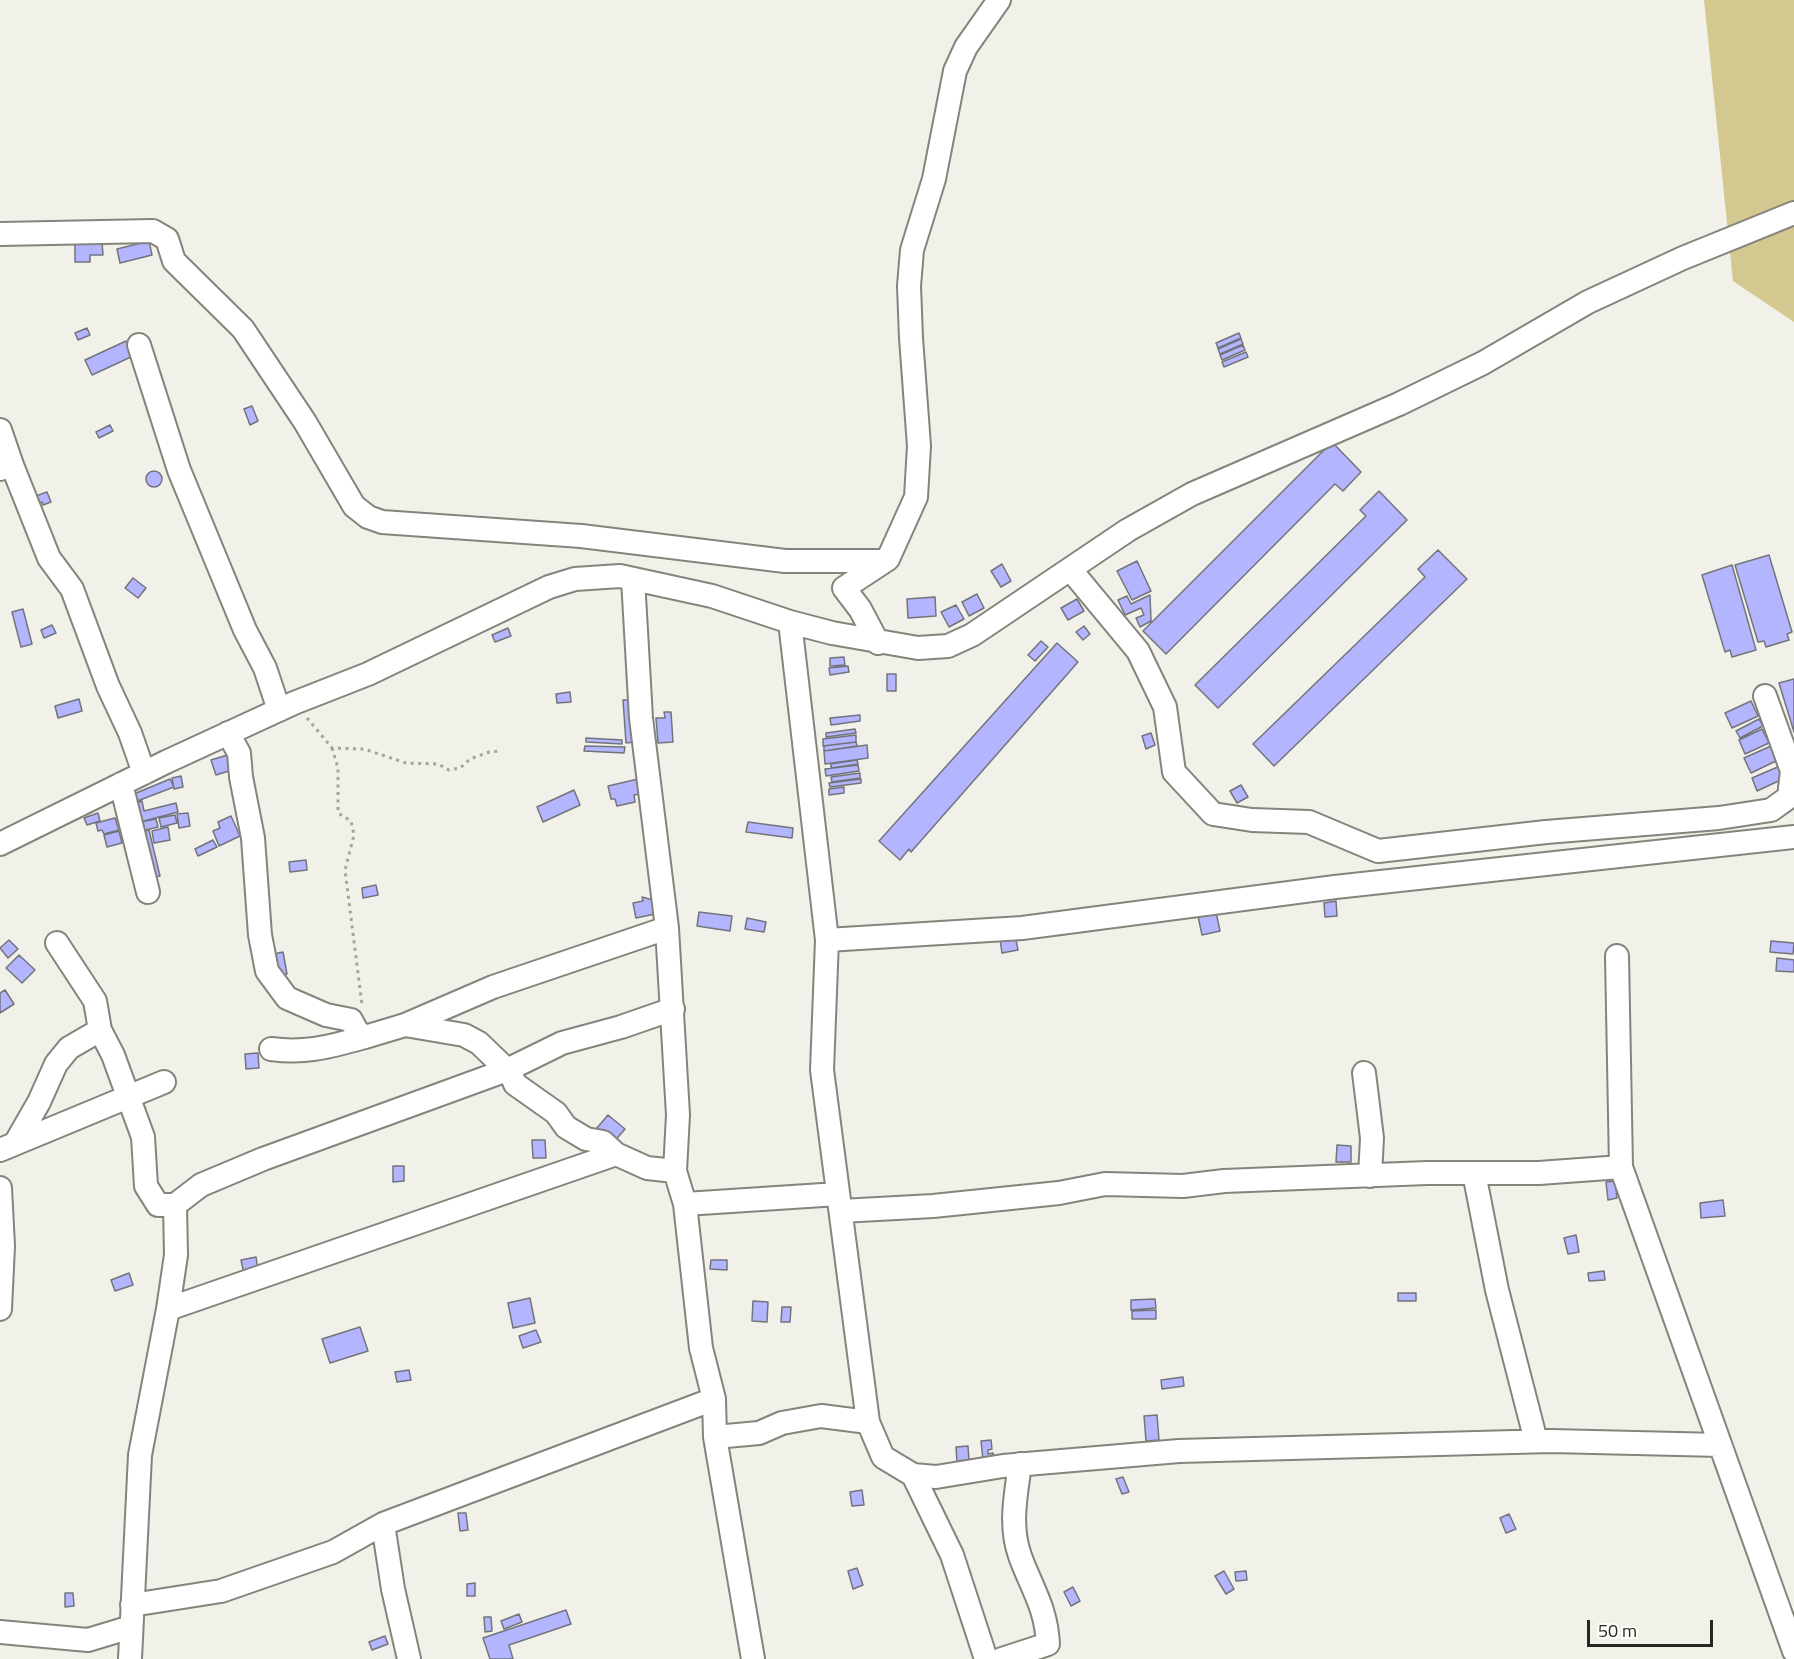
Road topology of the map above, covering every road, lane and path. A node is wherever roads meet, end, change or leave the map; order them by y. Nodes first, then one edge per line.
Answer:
1 (999, 0) edge
2 (1794, 213) edge
3 (0, 234) edge
4 (139, 345) dead end
5 (0, 430) edge
6 (6, 467) edge
7 (884, 561) junction
8 (1070, 568) junction
9 (633, 579) junction
10 (790, 622) junction
11 (878, 643) junction
12 (1765, 696) dead end
13 (286, 706) junction
14 (228, 733) junction
15 (332, 748) junction
16 (501, 751) dead end
17 (144, 773) junction
18 (121, 784) junction
19 (1785, 805) edge
20 (1794, 837) edge
21 (0, 844) edge
22 (148, 892) dead end
23 (667, 928) junction
24 (827, 940) junction
25 (57, 944) dead end
26 (1617, 956) dead end
27 (673, 1009) junction
28 (405, 1025) junction
29 (359, 1029) junction
30 (100, 1030) junction
31 (271, 1049) dead end
32 (508, 1069) junction
33 (1364, 1072) dead end
34 (164, 1082) dead end
35 (127, 1097) junction
36 (8, 1146) edge
37 (616, 1154) junction
38 (1621, 1167) junction
39 (675, 1171) junction
40 (1474, 1173) junction
41 (1370, 1176) junction
42 (0, 1188) edge
43 (839, 1202) junction
44 (685, 1204) junction
45 (175, 1205) junction
46 (0, 1309) edge
47 (168, 1309) junction
48 (714, 1399) junction
49 (868, 1422) junction
50 (715, 1437) junction
51 (1536, 1441) junction
52 (1720, 1445) junction
53 (1020, 1464) junction
54 (913, 1475) junction
55 (383, 1524) junction
56 (132, 1616) junction
57 (0, 1632) edge
58 (1794, 1651) edge
59 (130, 1659) edge
60 (409, 1659) edge
61 (753, 1659) edge
62 (986, 1659) edge
63 (1002, 1659) edge

1 - 7 street
2 - 8 street
3 - 7 street
4 - 13 street
5 - 6 street
6 - 17 street
7 - 11 street
8 - 11 street
8 - 19 street
9 - 10 street
9 - 13 street
9 - 23 street
10 - 11 street
10 - 24 street
12 - 19 street
13 - 14 street
13 - 15 path
14 - 17 street
14 - 29 street
15 - 16 path
15 - 29 path
17 - 18 street
18 - 21 street
18 - 22 street
20 - 24 street
23 - 27 street
23 - 28 street
24 - 43 street
25 - 30 street
26 - 38 street
27 - 32 street
27 - 39 street
28 - 29 street
28 - 32 street
29 - 31 street
30 - 35 street
30 - 36 street
32 - 37 street
32 - 45 street
33 - 41 street
34 - 35 street
35 - 36 street
35 - 45 street
37 - 39 street
37 - 47 street
38 - 40 street
38 - 52 street
39 - 44 street
40 - 41 street
40 - 51 street
41 - 43 street
42 - 46 street
43 - 44 street
43 - 49 street
44 - 48 street
45 - 47 street
47 - 56 street
48 - 50 street
48 - 55 street
49 - 50 street
49 - 54 street
50 - 61 street
51 - 52 street
51 - 53 street
52 - 58 street
53 - 54 street
53 - 63 street
54 - 62 street
55 - 56 street
55 - 60 street
56 - 57 street
56 - 59 street

